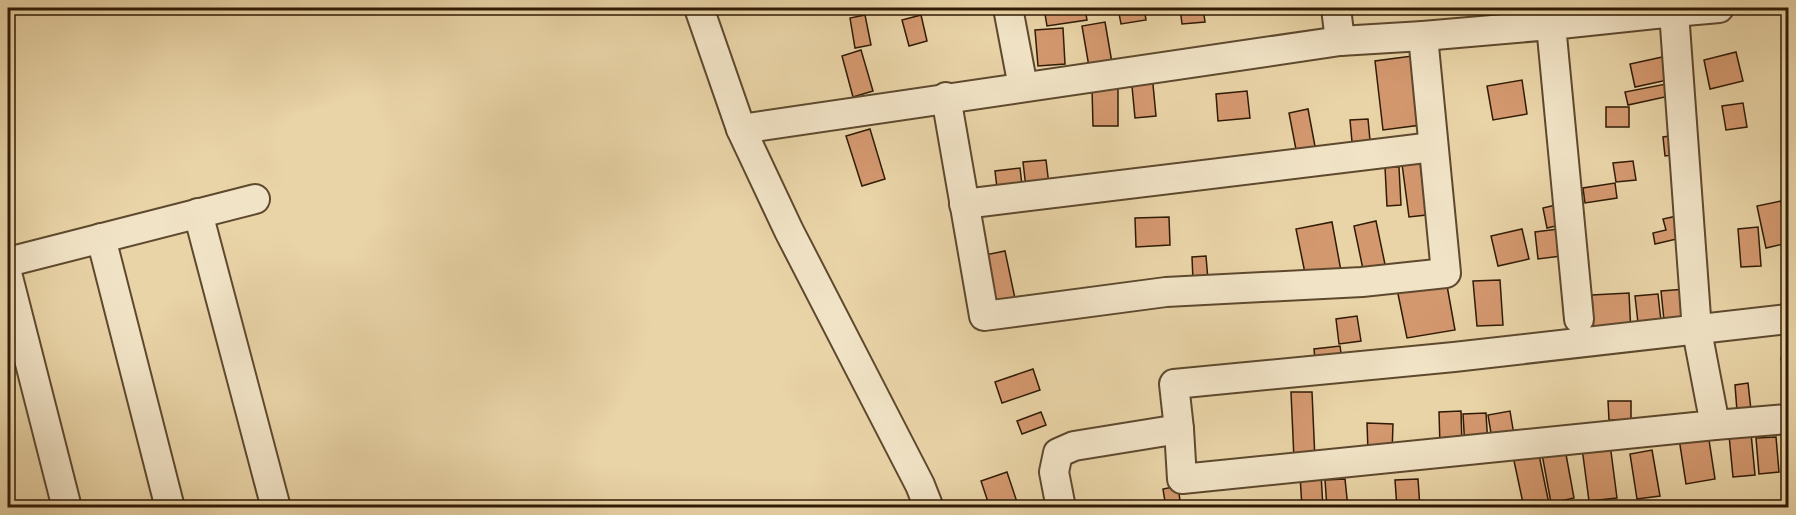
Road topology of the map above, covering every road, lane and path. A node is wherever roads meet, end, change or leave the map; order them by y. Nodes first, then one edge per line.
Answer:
1 (699, 8) edge
2 (1008, 8) edge
3 (1336, 8) edge
4 (1719, 8) edge
5 (1673, 10) edge
6 (1550, 16) edge
7 (1423, 36) junction
8 (1340, 41) junction
9 (1023, 87) junction
10 (946, 97) junction
11 (741, 129) junction
12 (1433, 147) junction
13 (255, 199) dead end
14 (964, 204) junction
15 (198, 213) junction
16 (101, 238) junction
17 (8, 262) edge
18 (8, 277) edge
19 (1579, 319) dead end
20 (1788, 320) edge
21 (1697, 331) junction
22 (1788, 419) edge
23 (1715, 425) junction
24 (1179, 429) junction
25 (67, 507) edge
26 (170, 507) edge
27 (276, 507) edge
28 (929, 507) edge
29 (1061, 507) edge

1 - 11 street
2 - 9 street
3 - 8 street
4 - 5 street
5 - 6 street
5 - 21 street
6 - 7 street
6 - 19 street
7 - 8 street
7 - 12 street
8 - 9 street
9 - 10 street
10 - 11 street
10 - 14 street
11 - 28 street
12 - 14 street
12 - 14 street
13 - 15 street
15 - 16 street
15 - 27 street
16 - 17 street
16 - 26 street
18 - 25 street
20 - 21 street
21 - 23 street
21 - 24 street
22 - 23 street
23 - 24 street
24 - 29 street

